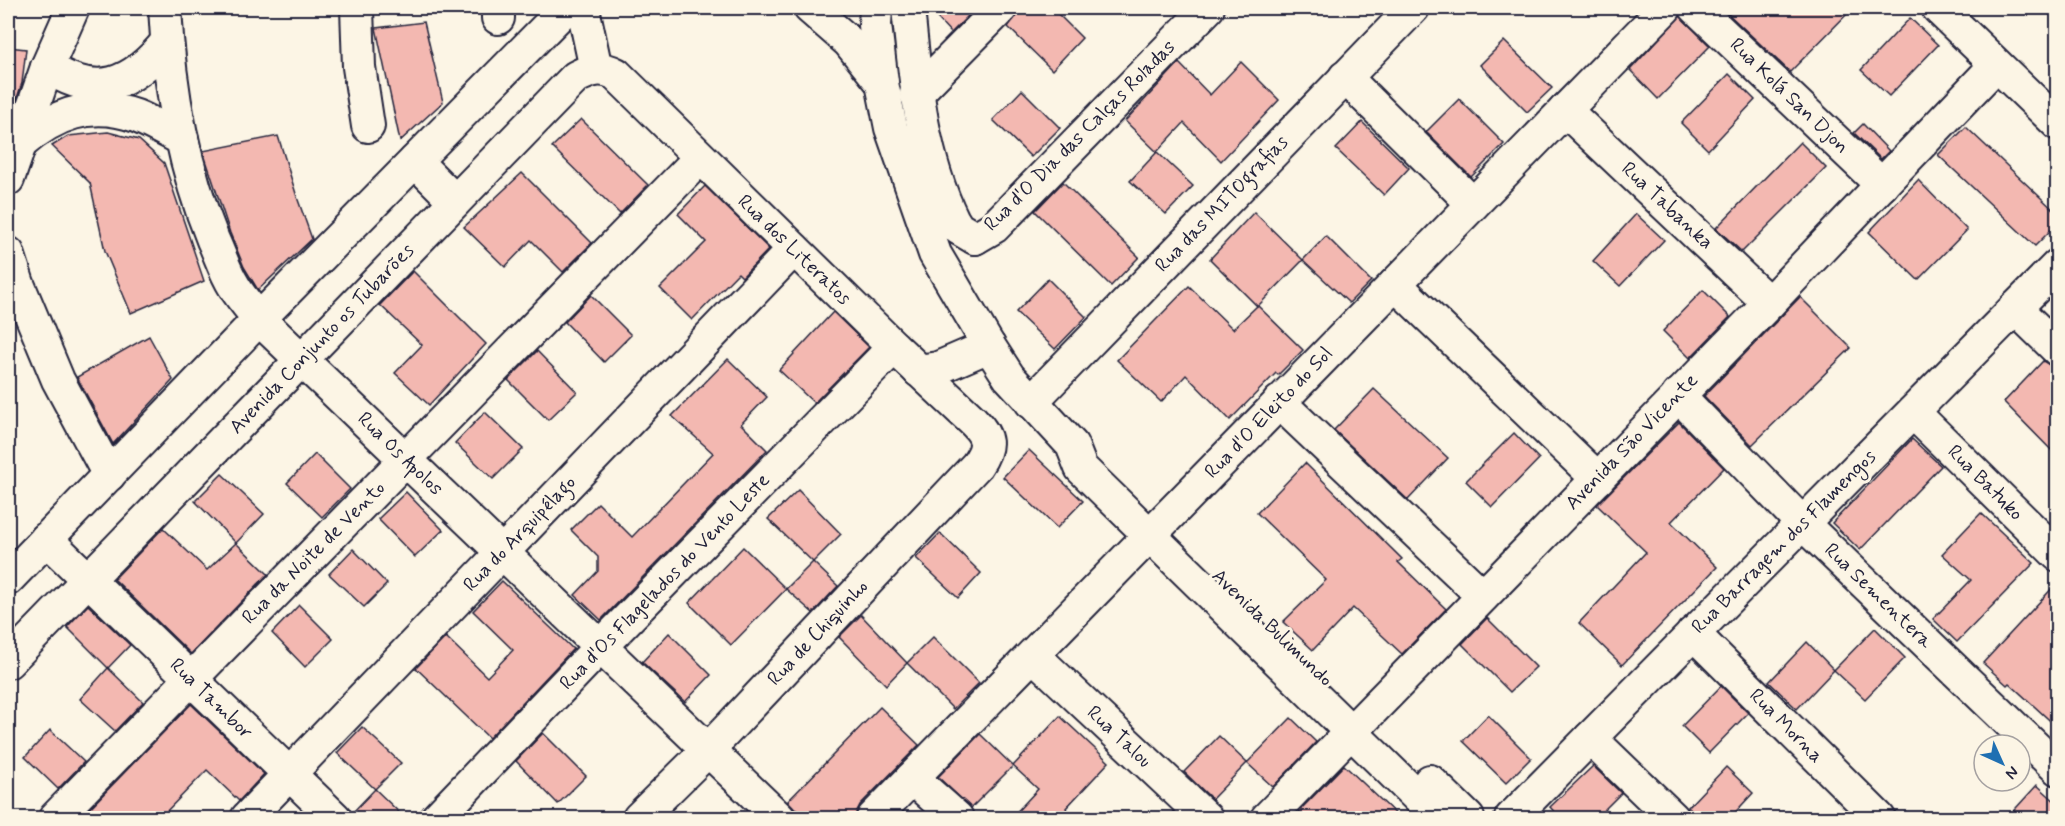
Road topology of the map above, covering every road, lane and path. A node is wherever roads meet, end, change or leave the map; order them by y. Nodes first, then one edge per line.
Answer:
1 (73, 8) edge
2 (165, 8) edge
3 (357, 8) edge
4 (566, 8) edge
5 (583, 8) edge
6 (810, 8) edge
7 (876, 8) edge
8 (908, 8) edge
9 (1001, 8) edge
10 (1208, 8) edge
11 (1413, 8) edge
12 (1665, 8) edge
13 (1696, 8) edge
14 (1938, 8) edge
15 (167, 42) junction
16 (1996, 65) junction
17 (47, 67) junction
18 (596, 69) junction
19 (1345, 77) junction
20 (882, 83) junction
21 (916, 94) junction
22 (1565, 110) junction
23 (2058, 123) edge
24 (368, 126) dead end
25 (182, 139) junction
26 (20, 144) junction
27 (700, 158) junction
28 (415, 161) junction
29 (8, 179) edge
30 (1882, 185) junction
31 (455, 201) junction
32 (1473, 204) junction
33 (975, 238) junction
34 (794, 249) junction
35 (8, 253) edge
36 (2058, 265) edge
37 (1395, 284) junction
38 (962, 301) junction
39 (1768, 303) junction
40 (2015, 308) junction
41 (259, 319) junction
42 (989, 346) junction
43 (894, 347) junction
44 (2058, 350) edge
45 (301, 360) junction
46 (919, 370) junction
47 (1678, 394) junction
48 (1031, 402) junction
49 (1279, 402) junction
50 (1913, 412) junction
51 (987, 441) joint
52 (406, 460) junction
53 (109, 475) junction
54 (1598, 479) junction
55 (1802, 523) junction
56 (1156, 528) junction
57 (46, 539) junction
58 (502, 552) junction
59 (2058, 555) edge
60 (8, 579) edge
61 (88, 579) junction
62 (1483, 596) junction
63 (1693, 633) junction
64 (601, 646) junction
65 (1033, 655) junction
66 (8, 662) edge
67 (189, 679) junction
68 (1358, 726) junction
69 (1590, 738) junction
70 (708, 749) junction
71 (2058, 768) edge
72 (290, 774) junction
73 (912, 778) junction
74 (55, 819) edge
75 (247, 819) edge
76 (335, 819) edge
77 (437, 819) edge
78 (639, 819) edge
79 (780, 819) edge
80 (873, 819) edge
81 (957, 819) edge
82 (1206, 819) edge
83 (1267, 819) edge
84 (1439, 819) edge
85 (1468, 819) edge
86 (1511, 819) edge
87 (1673, 819) edge
88 (1879, 819) edge

1 - 17 street
2 - 15 street, Rua Os Apolos
3 - 24 street
4 - 28 street
5 - 18 street
6 - 20 street
7 - 20 street, Avenida Bulimundo
8 - 21 street
9 - 21 street
10 - 33 street, Rua d'O Dia das Calças Roladas
11 - 19 street, Rua das MITOgrafias
12 - 22 street, Rua d'O Eleito do Sol
13 - 30 street, Rua Kolá San Djon
14 - 16 street
15 - 17 street
15 - 25 street, Rua Os Apolos
16 - 23 street
16 - 30 street, Avenida São Vicente
17 - 26 street
18 - 27 street, Rua dos Literatos
18 - 31 street, Avenida Conjunto os Tubarões
19 - 32 street
19 - 48 street, Rua das MITOgrafias
20 - 38 street, Avenida Bulimundo
21 - 33 street
22 - 32 street, Rua d'O Eleito do Sol
22 - 39 street, Rua Tabanka
25 - 26 street
25 - 41 street, Rua Os Apolos
26 - 29 street
27 - 34 street, Rua dos Literatos
27 - 52 street, Rua da Noite de Vento
28 - 31 street
28 - 41 street
30 - 39 street, Avenida São Vicente
31 - 45 street, Avenida Conjunto os Tubarões
32 - 37 street, Rua d'O Eleito do Sol
33 - 38 street
34 - 43 street, Rua dos Literatos
34 - 58 street, Rua do Arquipélago
35 - 53 street
36 - 40 street, Rua Barragem dos Flamengos
37 - 49 street, Rua d'O Eleito do Sol
37 - 54 street
38 - 42 street, Avenida Bulimundo
39 - 47 street, Avenida São Vicente
40 - 44 street
40 - 50 street, Rua Barragem dos Flamengos
41 - 45 street, Rua Os Apolos
41 - 53 street
42 - 46 street
42 - 48 street, Avenida Bulimundo
43 - 46 street, Rua dos Literatos
43 - 64 street, Rua d'Os Flagelados do Vento Leste
45 - 52 street, Rua Os Apolos
45 - 61 street, Avenida Conjunto os Tubarões
46 - 51 street, Rua dos Literatos
47 - 54 street, Avenida São Vicente
47 - 55 street, Rua Sementera
48 - 56 street, Avenida Bulimundo
49 - 56 street, Rua d'O Eleito do Sol
49 - 62 street
50 - 55 street, Rua Barragem dos Flamengos
50 - 59 street, Rua Batuko
51 - 70 street, Rua de Chiquinho
52 - 58 street, Rua Os Apolos
52 - 67 street, Rua da Noite de Vento
53 - 57 street
54 - 62 street, Avenida São Vicente
55 - 63 street, Rua Barragem dos Flamengos
55 - 71 street, Rua Sementera
56 - 65 street, Rua d'O Eleito do Sol
56 - 68 street, Avenida Bulimundo
57 - 60 street
57 - 61 street, Rua Tambor
58 - 64 street, Rua Os Apolos
58 - 72 street, Rua do Arquipélago
61 - 66 street, Avenida Conjunto os Tubarões
61 - 67 street, Rua Tambor
62 - 68 street, Avenida São Vicente
63 - 69 street, Rua Barragem dos Flamengos
63 - 88 street, Rua Morna
64 - 70 street, Rua Os Apolos
64 - 77 street, Rua d'Os Flagelados do Vento Leste
65 - 73 street, Rua d'O Eleito do Sol
65 - 82 street, Rua Talou
67 - 72 street, Rua Tambor
67 - 74 street, Rua da Noite de Vento
68 - 83 street, Avenida São Vicente
68 - 84 street, Avenida Bulimundo
68 - 85 street, Avenida Bulimundo
69 - 86 street, Rua Barragem dos Flamengos
69 - 87 street
70 - 78 street, Rua de Chiquinho
70 - 79 street, Rua Os Apolos
72 - 75 street, Rua do Arquipélago
72 - 76 street, Rua Tambor
73 - 80 street, Rua d'O Eleito do Sol
73 - 81 street

